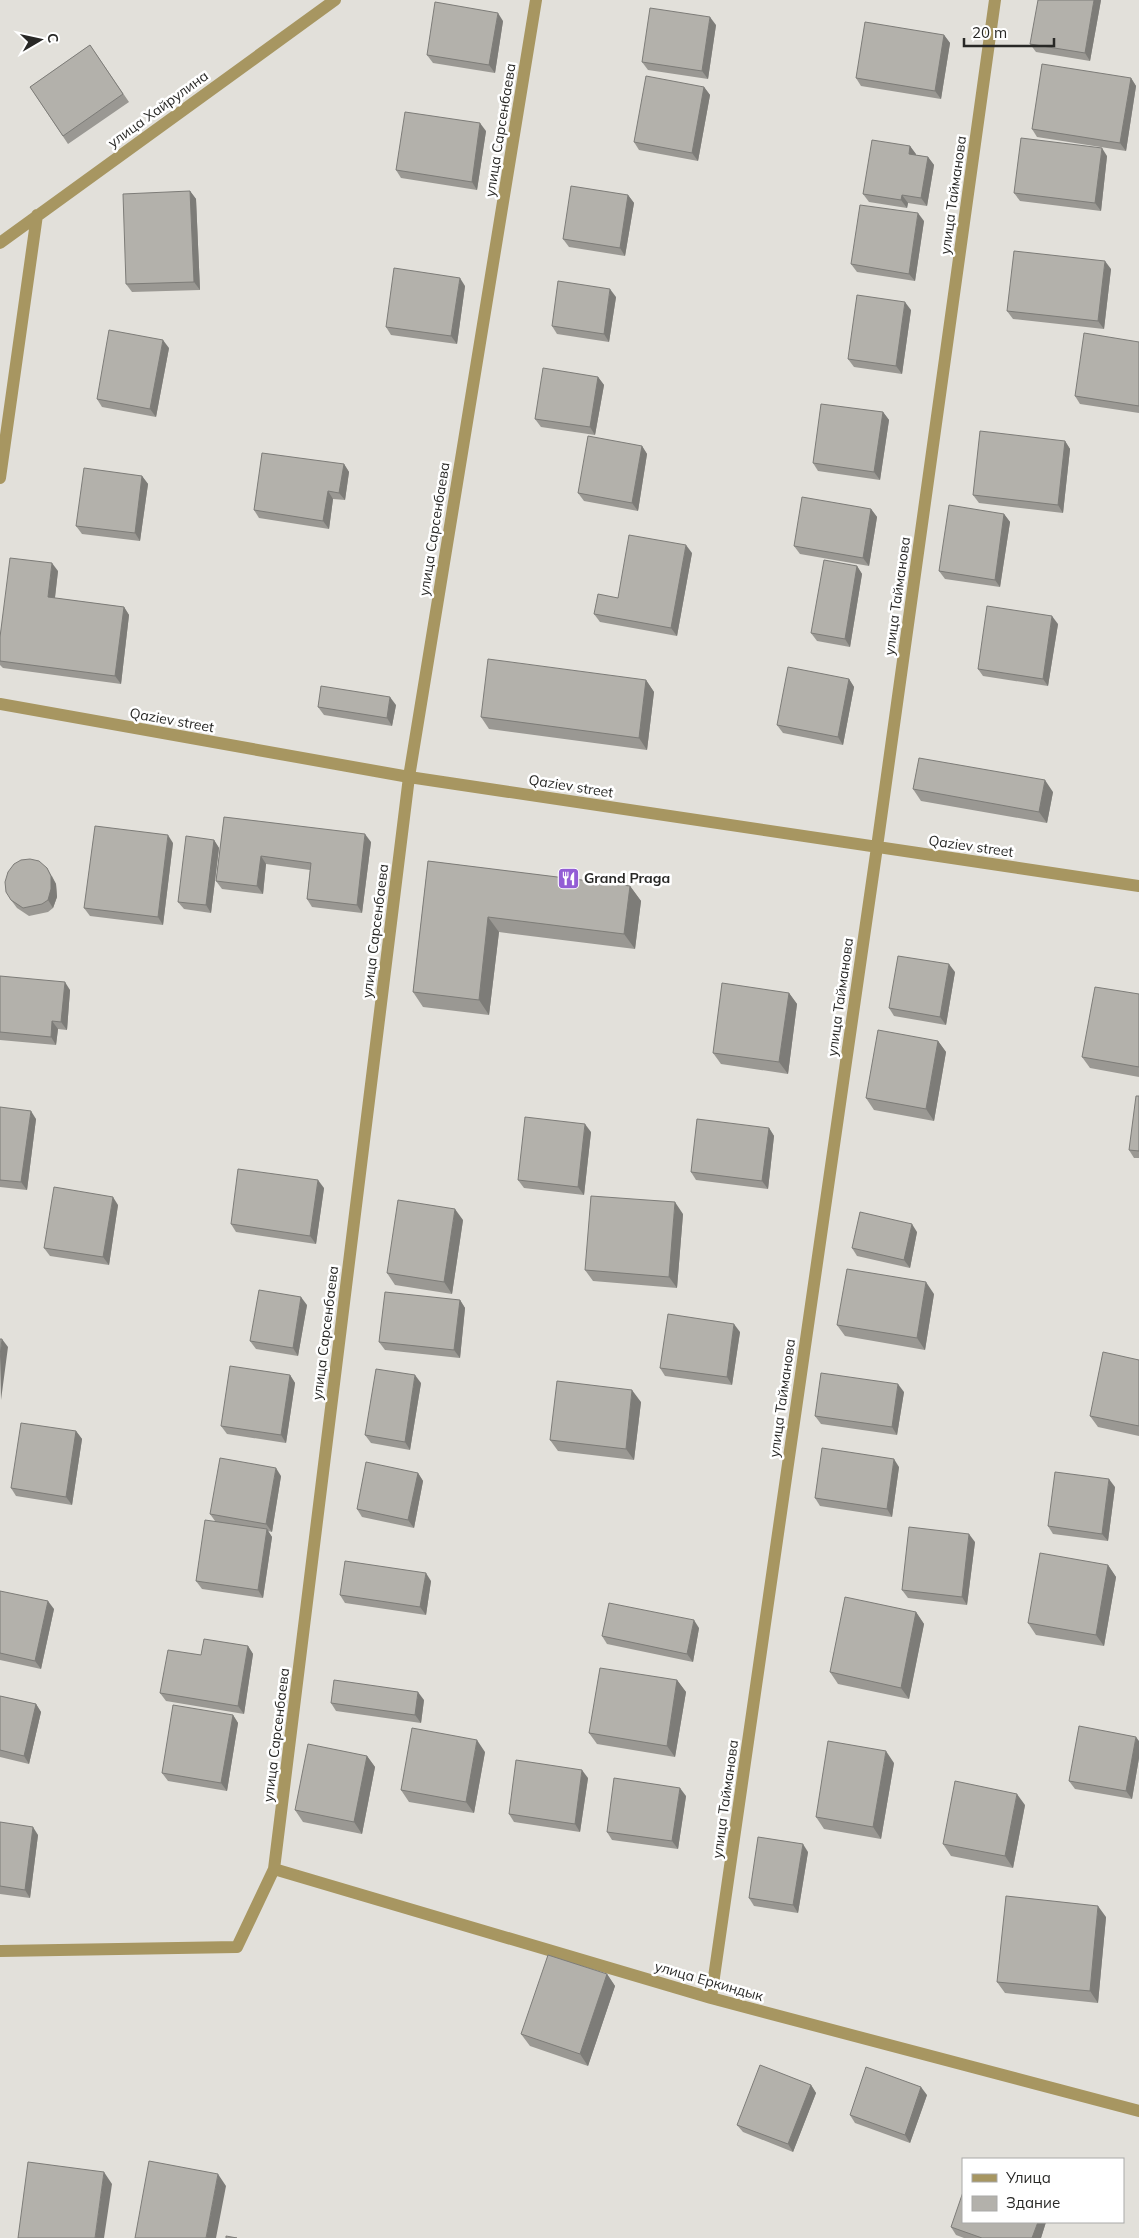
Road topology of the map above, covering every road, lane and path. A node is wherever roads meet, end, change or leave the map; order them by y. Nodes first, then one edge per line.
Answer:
1 (335, 0) edge
2 (536, 0) edge
3 (995, 0) edge
4 (36, 215) junction
5 (0, 243) edge
6 (0, 478) edge
7 (0, 704) edge
8 (409, 777) junction
9 (877, 847) junction
10 (1139, 886) edge
11 (274, 1870) junction
12 (0, 1951) edge
13 (711, 1998) junction
14 (1139, 2112) edge

1 - 4 street, улица Хайрулина
2 - 8 street, улица Сарсенбаева
3 - 9 street, улица Тайманова
4 - 5 street, улица Хайрулина
4 - 6 street
7 - 8 street, Qaziev street
8 - 9 street, Qaziev street
8 - 11 street, улица Сарсенбаева
9 - 10 street, Qaziev street
9 - 13 street, улица Тайманова
11 - 12 street, улица Сарсенбаева
11 - 13 street, улица Еркиндык
13 - 14 street, улица Еркиндык

